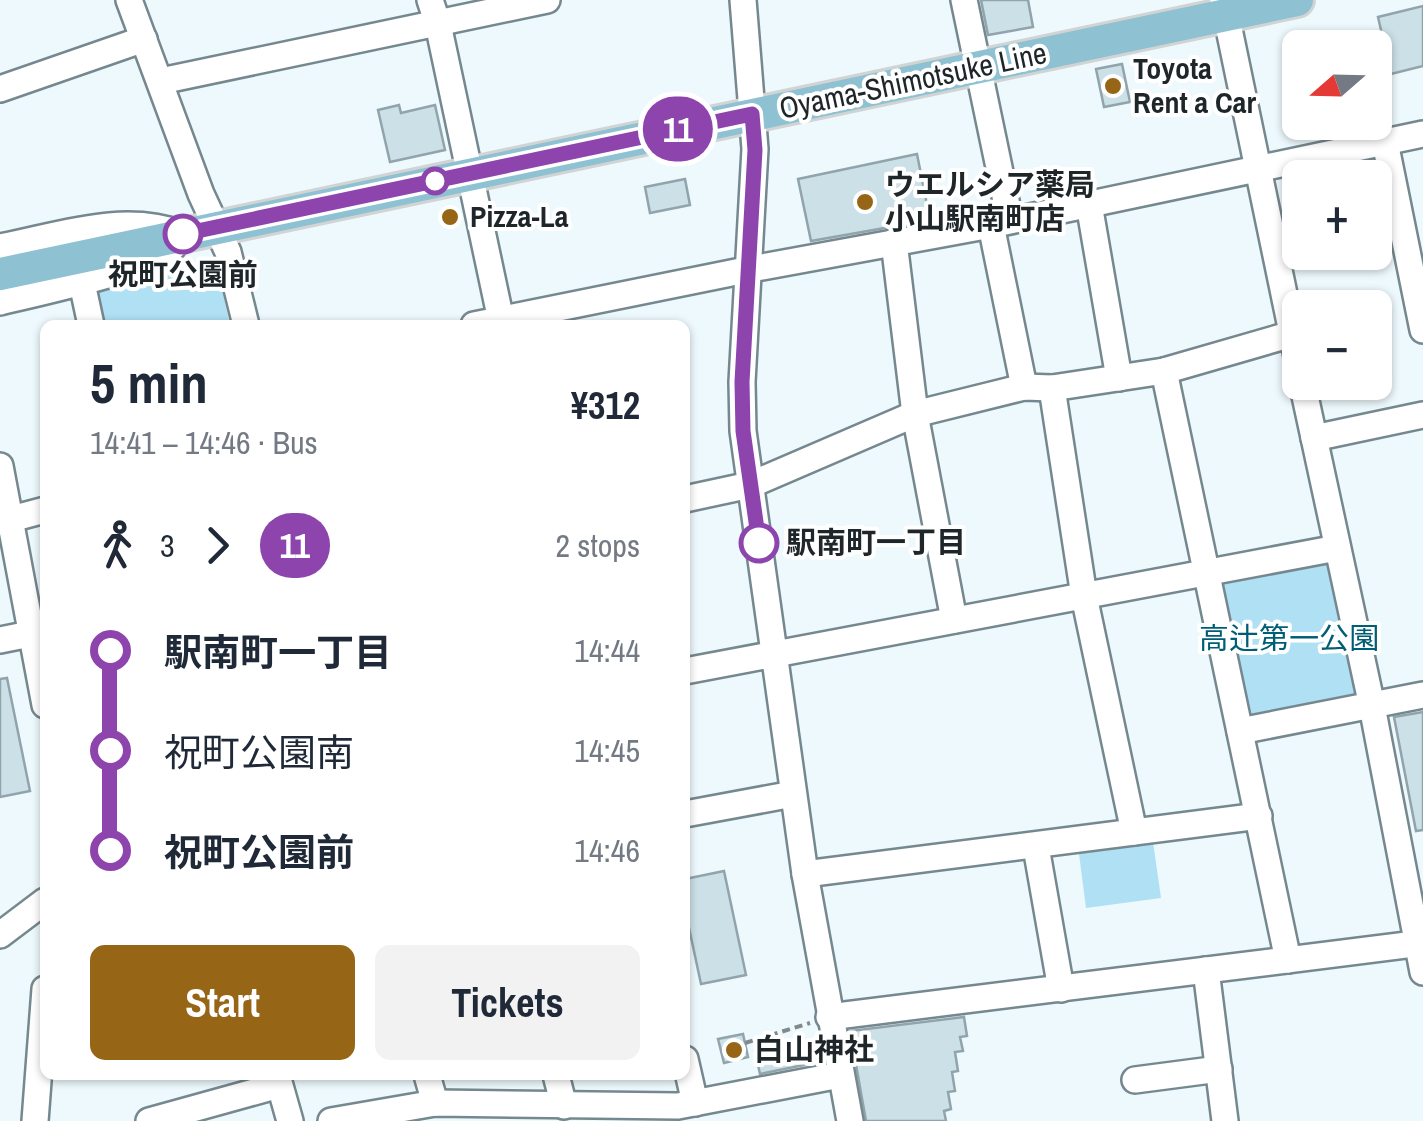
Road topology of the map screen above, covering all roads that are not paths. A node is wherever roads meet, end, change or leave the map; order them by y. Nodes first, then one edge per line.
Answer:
1 (129, 0) edge
2 (547, 0) edge
3 (743, 0) edge
4 (964, 0) edge
5 (1297, 0) edge
6 (1225, 8) edge
7 (434, 12) edge
8 (144, 38) junction
9 (979, 67) junction
10 (161, 82) junction
11 (0, 88) edge
12 (752, 114) junction
13 (1423, 134) edge
14 (1386, 142) junction
15 (1258, 170) junction
16 (470, 174) junction
17 (1088, 204) junction
18 (1001, 222) junction
19 (216, 226) junction
20 (180, 234) junction
21 (894, 242) junction
22 (0, 247) edge
23 (750, 268) junction
24 (0, 274) edge
25 (82, 282) junction
26 (1283, 290) edge
27 (0, 302) edge
28 (1420, 303) edge
29 (91, 320) edge
30 (245, 320) edge
31 (502, 320) edge
32 (511, 320) edge
33 (1423, 330) edge
34 (1282, 337) edge
35 (1164, 371) junction
36 (1120, 378) junction
37 (1024, 387) junction
38 (1052, 388) junction
39 (1306, 400) edge
40 (915, 414) junction
41 (1423, 415) edge
42 (1314, 438) junction
43 (0, 466) edge
44 (750, 485) junction
45 (690, 498) edge
46 (40, 511) edge
47 (11, 519) junction
48 (1337, 548) junction
49 (1208, 574) junction
50 (1084, 596) junction
51 (954, 620) junction
52 (0, 640) edge
53 (37, 645) edge
54 (776, 654) junction
55 (690, 670) edge
56 (1423, 695) edge
57 (1372, 706) junction
58 (1240, 731) junction
59 (793, 794) junction
60 (690, 813) edge
61 (1258, 816) junction
62 (1134, 832) junction
63 (1036, 847) junction
64 (805, 874) junction
65 (40, 905) edge
66 (0, 934) edge
67 (1421, 943) edge
68 (1288, 960) junction
69 (1206, 970) junction
70 (1423, 972) edge
71 (1061, 989) junction
72 (829, 1018) junction
73 (40, 1055) edge
74 (1219, 1069) junction
75 (840, 1075) junction
76 (278, 1080) edge
77 (428, 1080) edge
78 (557, 1080) edge
79 (690, 1080) edge
80 (1134, 1080) dead end
81 (435, 1103) junction
82 (695, 1103) junction
83 (564, 1106) junction
84 (508, 1113) edge
85 (35, 1121) edge
86 (149, 1121) edge
87 (290, 1121) edge
88 (331, 1121) edge
89 (850, 1121) edge
90 (1225, 1121) edge

1 - 8 street
2 - 7 street
3 - 12 street
4 - 9 street
5 - 6 main road, Oyama-Shimotsuke Line
6 - 9 main road, Oyama-Shimotsuke Line
6 - 15 street
7 - 10 street
7 - 16 street
8 - 10 street
8 - 11 street
9 - 12 main road, Oyama-Shimotsuke Line
9 - 18 street
10 - 19 street
12 - 16 main road, Oyama-Shimotsuke Line
12 - 23 street
13 - 14 street
14 - 15 street
14 - 28 street
15 - 17 street
15 - 26 street
16 - 19 main road, Oyama-Shimotsuke Line
16 - 31 street
17 - 18 street
17 - 36 street
18 - 21 street
18 - 37 street
19 - 20 main road, Oyama-Shimotsuke Line
19 - 30 street
20 - 22 street
20 - 24 main road, Oyama-Shimotsuke Line
20 - 25 street
21 - 23 street
21 - 40 street
23 - 32 street
23 - 44 street
25 - 27 street
25 - 29 street
28 - 33 street
34 - 35 street
35 - 36 street
35 - 49 street
36 - 38 street
37 - 38 street
37 - 40 street
38 - 50 street
39 - 42 street
40 - 44 street
40 - 51 street
41 - 42 street
42 - 48 street
43 - 47 street
44 - 45 street
44 - 54 street
46 - 47 street
47 - 53 street
48 - 49 street
48 - 57 street
49 - 50 street
49 - 58 street
50 - 51 street
50 - 62 street
51 - 54 street
52 - 53 street
54 - 55 street
54 - 59 street
56 - 57 street
57 - 58 street
57 - 67 street
58 - 61 street
59 - 60 street
59 - 64 street
61 - 62 street
61 - 68 street
62 - 63 street
63 - 64 street
63 - 71 street
64 - 72 street
65 - 66 street
67 - 68 street
67 - 70 street
68 - 69 street
69 - 71 street
69 - 74 street
71 - 72 street
72 - 75 street
73 - 85 street
74 - 80 street
74 - 90 street
75 - 82 street
75 - 89 street
76 - 86 street
76 - 87 street
77 - 81 street
78 - 83 street
79 - 82 street
81 - 84 street
81 - 88 street
82 - 83 street
83 - 84 street

